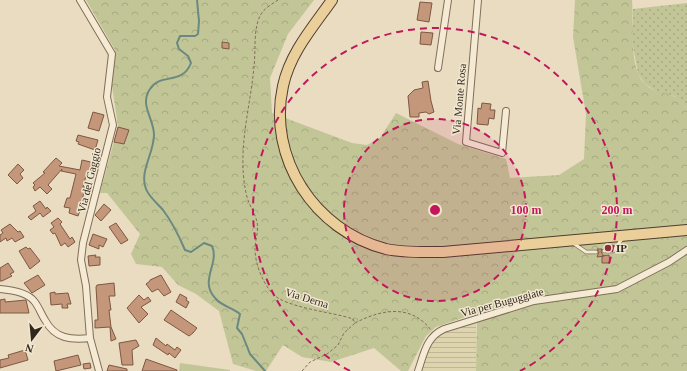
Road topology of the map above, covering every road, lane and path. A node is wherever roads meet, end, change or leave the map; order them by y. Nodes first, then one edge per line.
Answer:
1 (80, 0) edge
2 (278, 0) edge
3 (332, 0) edge
4 (448, 0) edge
5 (478, 0) edge
6 (438, 68) dead end
7 (506, 111) dead end
8 (687, 230) edge
9 (624, 236) junction
10 (568, 240) junction
11 (687, 250) edge
12 (604, 251) dead end
13 (596, 252) dead end
14 (0, 289) edge
15 (355, 323) junction
16 (434, 333) junction
17 (90, 338) junction
18 (99, 371) edge
19 (302, 371) edge
20 (418, 371) edge

1 - 17 street, Via del Gaggio
2 - 15 path, Via Derna
3 - 10 main road
4 - 6 street
5 - 7 street, Via Monte Rosa
8 - 9 main road
9 - 10 main road
9 - 12 lane
10 - 13 lane
11 - 16 street, Via per Buguggiate
14 - 17 street
15 - 16 path
15 - 19 path
16 - 20 street
17 - 18 street, Via del Gaggio

